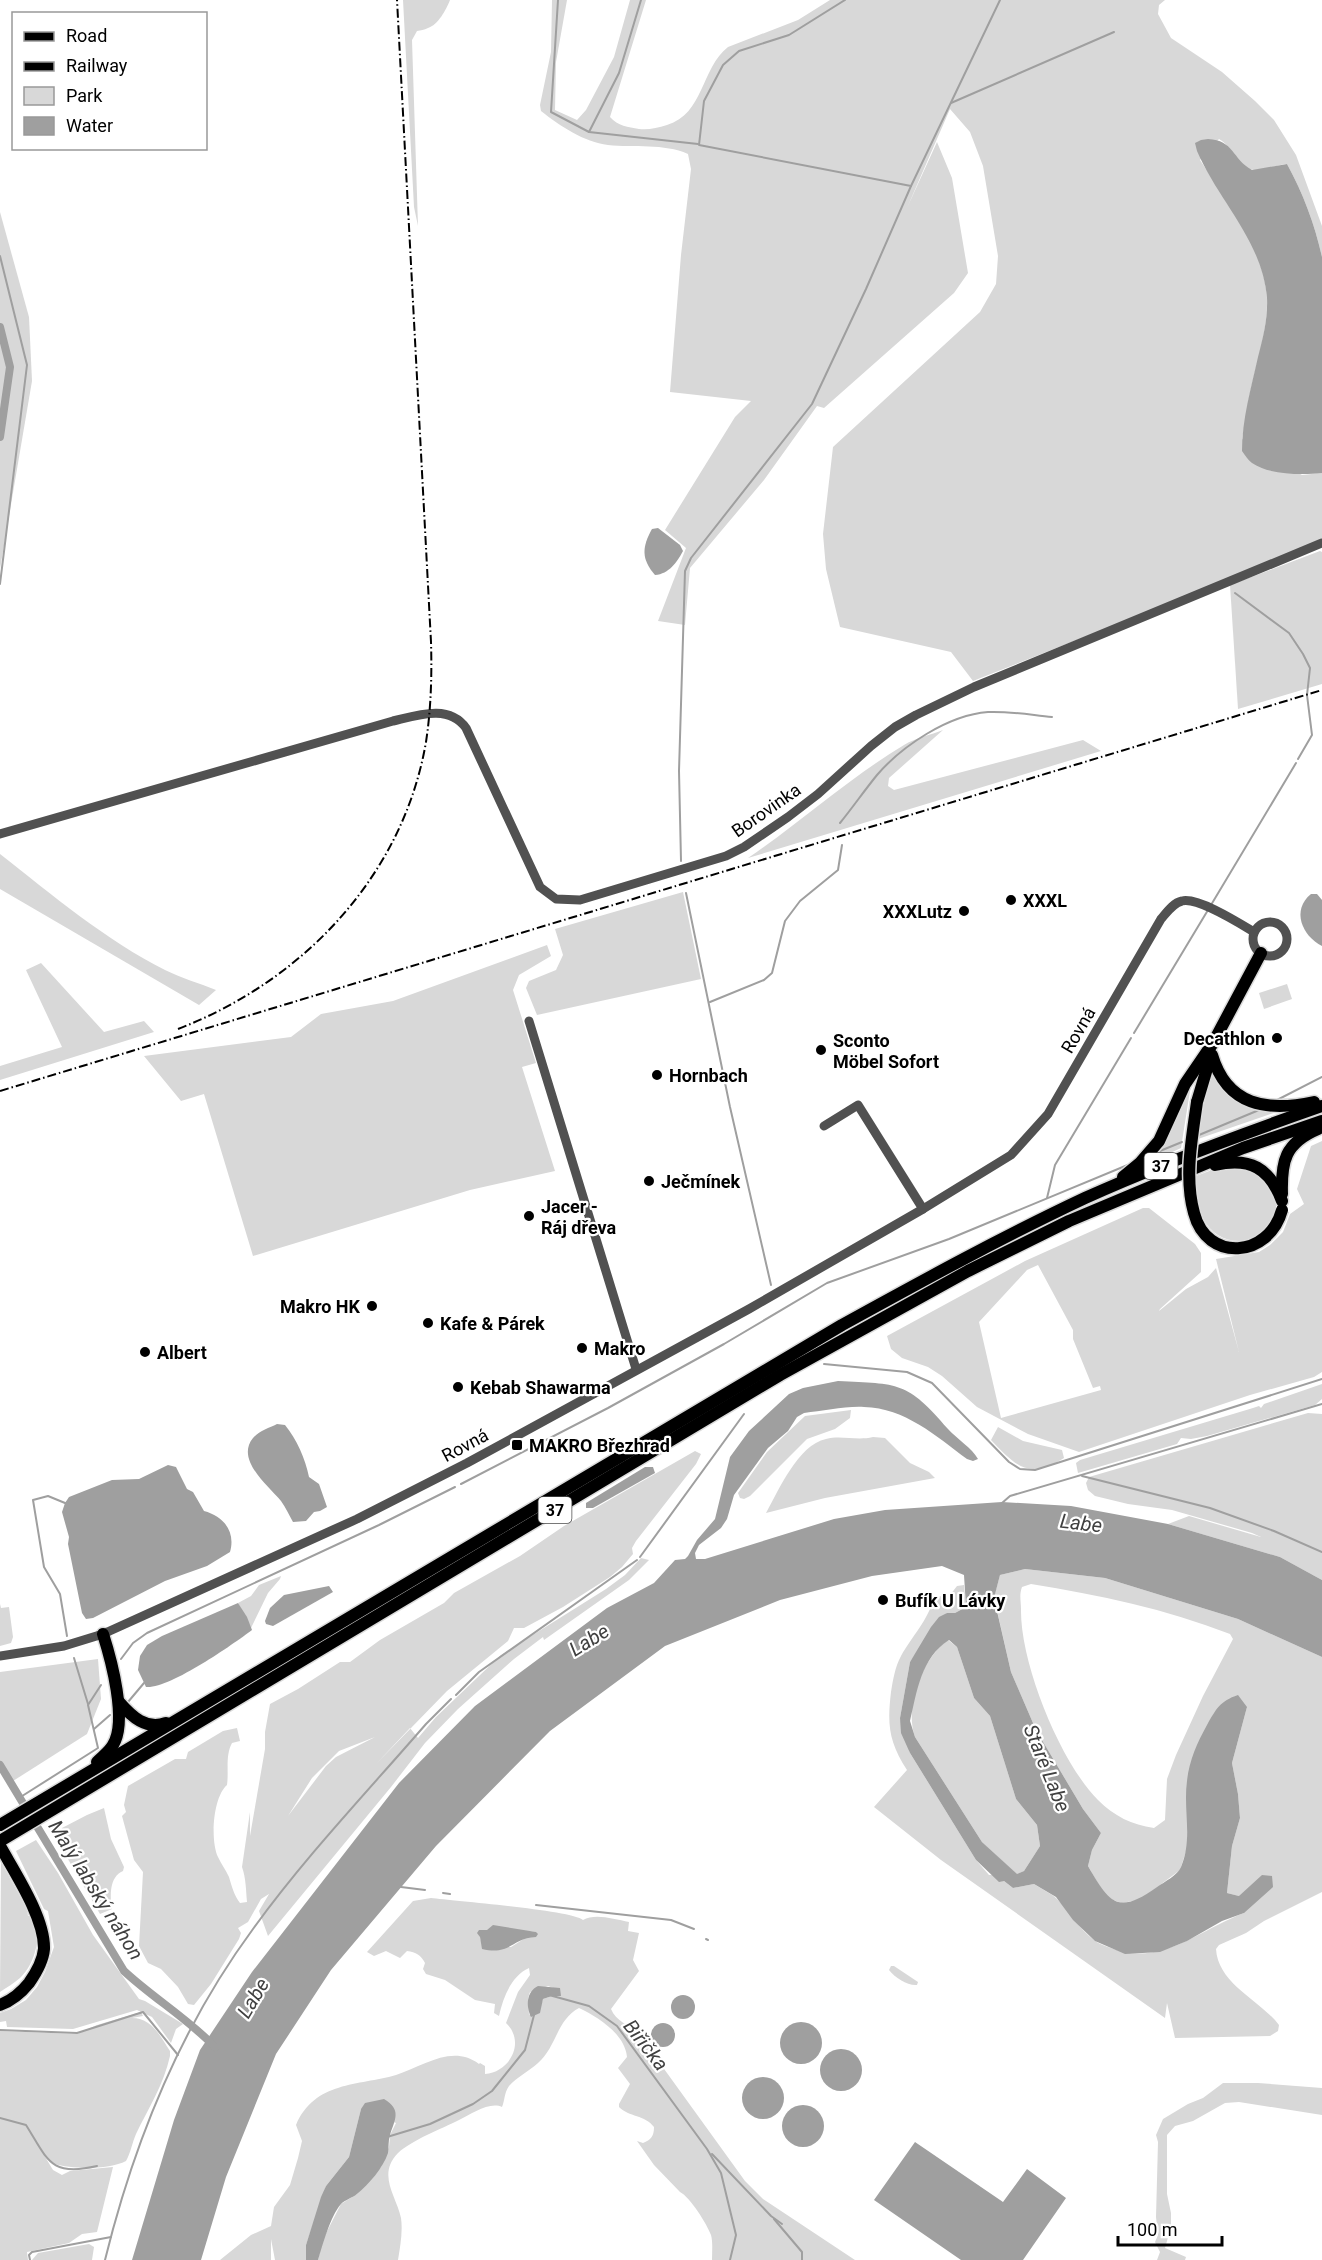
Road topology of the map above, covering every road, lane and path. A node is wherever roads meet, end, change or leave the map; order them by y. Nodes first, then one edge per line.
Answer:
1 (1322, 543) edge
2 (0, 834) edge
3 (1254, 932) junction
4 (1261, 953) junction
5 (529, 1021) dead end
6 (1212, 1049) junction
7 (1322, 1101) edge
8 (1322, 1106) edge
9 (1322, 1121) edge
10 (824, 1126) dead end
11 (1322, 1127) edge
12 (1174, 1177) junction
13 (1085, 1198) junction
14 (1282, 1206) junction
15 (923, 1209) junction
16 (636, 1369) junction
17 (103, 1634) junction
18 (0, 1656) edge
19 (207, 1701) junction
20 (121, 1704) junction
21 (70, 1782) junction
22 (4, 1823) edge
23 (2, 1847) edge
24 (0, 2005) edge

1 - 2 street, Borovinka
3 - 4 street
3 - 4 street
3 - 15 street, Rovná
4 - 6 main road
5 - 16 street
6 - 7 main road
6 - 13 main road
6 - 14 main road, bridge
8 - 13 main road, 37
9 - 12 main road, 37
10 - 15 street
11 - 14 main road
12 - 14 main road
12 - 23 main road, 37
13 - 19 main road, 37
15 - 16 street, Rovná
16 - 17 street, Rovná
17 - 18 street, Rovná
17 - 20 main road
19 - 20 main road
19 - 21 main road, 37
20 - 21 main road
21 - 22 main road, 37
23 - 24 main road

